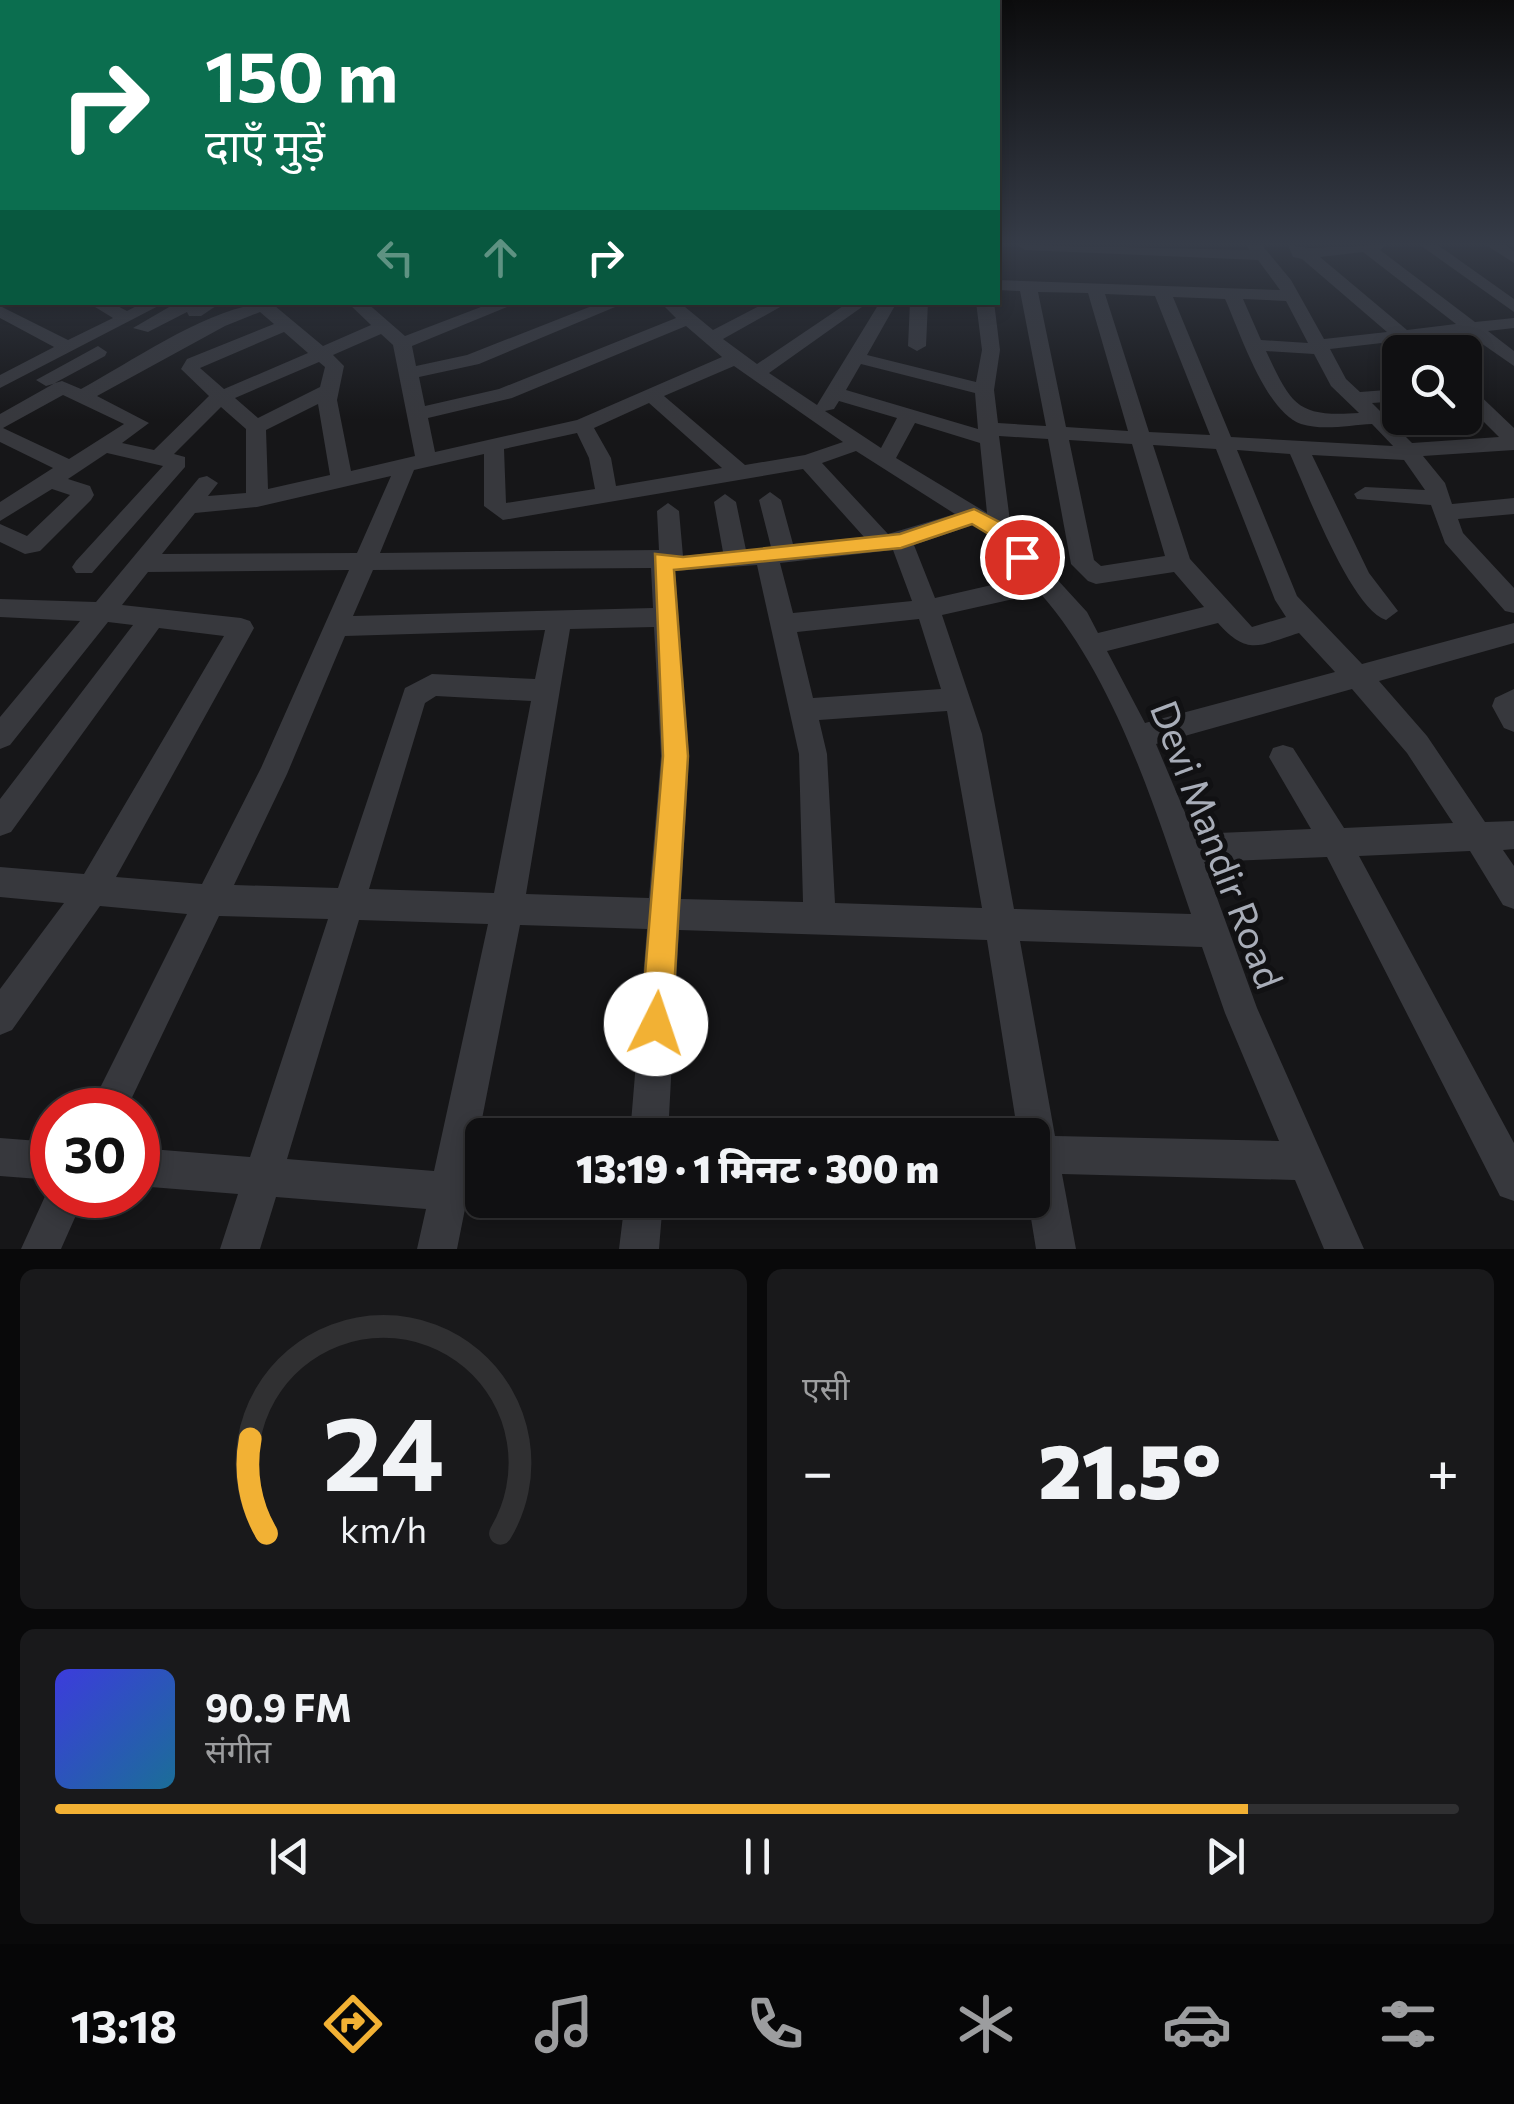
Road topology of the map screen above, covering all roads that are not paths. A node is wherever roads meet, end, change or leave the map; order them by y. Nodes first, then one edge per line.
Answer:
1 (1032, 303) edge
2 (1099, 303) edge
3 (1170, 303) edge
4 (1236, 303) edge
5 (1296, 303) edge
6 (1364, 303) edge
7 (1439, 303) edge
8 (101, 305) edge
9 (152, 305) edge
10 (264, 305) edge
11 (268, 305) edge
12 (358, 305) edge
13 (494, 305) edge
14 (611, 305) edge
15 (775, 305) edge
16 (856, 305) edge
17 (890, 305) edge
18 (919, 305) edge
19 (985, 305) edge
20 (183, 307) edge
21 (677, 307) edge
22 (0, 310) edge
23 (127, 318) junction
24 (219, 322) junction
25 (1514, 323) edge
26 (286, 325) junction
27 (383, 326) junction
28 (1471, 328) junction
29 (1401, 335) edge
30 (1411, 335) edge
31 (711, 338) junction
32 (1382, 339) edge
33 (402, 343) junction
34 (1256, 345) junction
35 (918, 346) dead end
36 (1319, 347) junction
37 (68, 348) junction
38 (318, 352) junction
39 (858, 358) junction
40 (1514, 360) edge
41 (746, 365) junction
42 (25, 370) junction
43 (408, 374) junction
44 (0, 382) edge
45 (63, 388) junction
46 (330, 390) junction
47 (984, 390) junction
48 (838, 394) junction
49 (650, 396) junction
50 (1382, 396) edge
51 (219, 398) junction
52 (1356, 398) junction
53 (1482, 409) edge
54 (417, 414) junction
55 (817, 414) junction
56 (908, 415) junction
57 (1378, 418) junction
58 (0, 423) edge
59 (256, 426) junction
60 (583, 426) junction
61 (0, 434) edge
62 (990, 434) junction
63 (1060, 434) junction
64 (1139, 438) junction
65 (1514, 442) edge
66 (859, 443) junction
67 (1222, 443) junction
68 (103, 446) junction
69 (494, 446) junction
70 (1298, 448) junction
71 (1409, 452) junction
72 (160, 456) junction
73 (808, 460) junction
74 (884, 460) junction
75 (417, 463) junction
76 (70, 468) junction
77 (741, 473) junction
78 (342, 480) junction
79 (50, 481) junction
80 (207, 483) dead end
81 (1365, 494) dead end
82 (607, 497) junction
83 (257, 499) junction
84 (770, 500) dead end
85 (725, 502) dead end
86 (1442, 505) junction
87 (189, 506) junction
88 (1514, 506) edge
89 (668, 511) dead end
90 (0, 514) edge
91 (974, 516) junction
92 (1000, 531) junction
93 (0, 532) edge
94 (892, 542) junction
95 (776, 555) junction
96 (736, 559) junction
97 (667, 560) junction
98 (142, 563) junction
99 (1179, 563) junction
100 (366, 565) junction
101 (84, 567) dead end
102 (1503, 581) edge
103 (1043, 583) junction
104 (1514, 604) edge
105 (0, 608) edge
106 (927, 609) junction
107 (1386, 611) dead end
108 (102, 612) junction
109 (1220, 613) junction
110 (153, 616) junction
111 (667, 617) junction
112 (559, 620) junction
113 (1302, 622) junction
114 (782, 624) junction
115 (339, 626) junction
116 (1514, 633) edge
117 (1091, 645) junction
118 (1359, 676) junction
119 (546, 690) junction
120 (957, 699) junction
121 (1514, 700) edge
122 (803, 710) junction
123 (1514, 720) edge
124 (0, 737) edge
125 (1138, 737) junction
126 (1284, 757) dead end
127 (0, 822) edge
128 (1514, 835) edge
129 (1476, 837) junction
130 (1336, 842) junction
131 (1184, 849) junction
132 (0, 882) edge
133 (92, 890) junction
134 (1514, 894) edge
135 (208, 900) junction
136 (349, 904) junction
137 (507, 910) junction
138 (664, 914) junction
139 (820, 919) junction
140 (1000, 925) junction
141 (1213, 932) junction
142 (0, 1018) edge
143 (118, 1088) edge
144 (476, 1118) edge
145 (649, 1118) edge
146 (1030, 1118) edge
147 (1050, 1154) edge
148 (0, 1157) edge
149 (30, 1159) edge
150 (1306, 1160) junction
151 (160, 1169) edge
152 (262, 1176) junction
153 (1514, 1182) edge
154 (465, 1190) edge
155 (55, 1218) edge
156 (642, 1218) edge
157 (1049, 1218) edge
158 (41, 1249) edge
159 (240, 1249) edge
160 (437, 1249) edge
161 (639, 1249) edge
162 (1056, 1249) edge
163 (1344, 1249) edge

1 - 63 street
2 - 64 street
3 - 67 street
4 - 34 street
5 - 36 street
6 - 29 street
7 - 28 street
8 - 23 street
9 - 23 street
10 - 24 street
11 - 26 street
12 - 27 street
13 - 33 street
14 - 43 street
15 - 31 street
16 - 41 street
17 - 39 street
18 - 35 street
19 - 47 street
20 - 24 street
20 - 45 street
21 - 31 street, Devi Mandir Road
21 - 54 street
22 - 37 street
23 - 37 street
24 - 45 street
25 - 28 street
26 - 38 street
26 - 51 street
27 - 33 street
27 - 38 street
28 - 30 street
28 - 40 street
31 - 41 street, Devi Mandir Road
32 - 36 street
33 - 43 street
34 - 36 street
34 - 57 street
36 - 52 street
37 - 42 street
38 - 46 street
38 - 51 street
39 - 47 street
39 - 48 street
41 - 49 street
41 - 55 street, Devi Mandir Road
42 - 44 street
42 - 45 street
43 - 54 street
45 - 58 street
45 - 68 street
46 - 59 street
46 - 78 street
47 - 62 street
48 - 55 street
48 - 56 street
49 - 60 street
49 - 77 street
50 - 52 street
51 - 59 street
51 - 72 street
52 - 57 street
53 - 65 street
54 - 75 street
55 - 66 street, Devi Mandir Road
56 - 62 street
56 - 74 street
57 - 71 street
59 - 83 street
60 - 69 street
60 - 82 street
61 - 76 street
62 - 63 street
62 - 92 street
63 - 64 street
63 - 99 street
64 - 67 street
64 - 99 street
65 - 71 street
66 - 73 street
66 - 74 street, Devi Mandir Road
67 - 70 street
67 - 113 street
68 - 72 street
68 - 76 street
69 - 75 street
69 - 82 street
70 - 71 street
70 - 107 street
71 - 86 street
72 - 101 street
73 - 77 street
73 - 94 street
74 - 91 street, Devi Mandir Road
75 - 78 street
75 - 100 street
76 - 79 street
77 - 82 street
78 - 83 street
79 - 90 street
79 - 93 street
80 - 87 street
81 - 86 street
83 - 87 street
84 - 95 street
85 - 96 street
86 - 88 street
86 - 102 street
87 - 98 street
89 - 97 street
91 - 92 street, Devi Mandir Road
91 - 94 street
92 - 103 street, Devi Mandir Road
94 - 95 street
94 - 106 street
95 - 96 street
95 - 114 street
96 - 97 street
97 - 100 street
97 - 111 street
98 - 100 street
98 - 108 street
99 - 109 street
100 - 115 street
102 - 104 street
103 - 106 street
103 - 117 street, Devi Mandir Road
105 - 108 street
106 - 114 street
106 - 120 street
108 - 110 street
108 - 124 street
109 - 113 street
109 - 117 street
110 - 127 street
110 - 133 street
111 - 112 street
111 - 138 street
112 - 115 street
112 - 119 street
113 - 118 street
114 - 122 street
115 - 135 street
116 - 118 street
117 - 125 street, Devi Mandir Road
118 - 125 street
118 - 129 street
119 - 136 street
119 - 137 street
120 - 122 street
120 - 140 street
121 - 123 street
122 - 139 street
125 - 131 street, Devi Mandir Road
126 - 130 street
128 - 129 street
129 - 130 street
129 - 134 street
130 - 131 street
130 - 153 street
131 - 141 street, Devi Mandir Road
132 - 133 street
133 - 135 street
133 - 142 street
135 - 136 street
135 - 143 street
136 - 137 street
136 - 152 street
137 - 138 street
137 - 144 street
138 - 139 street
138 - 145 street
139 - 140 street
140 - 141 street
140 - 146 street
141 - 150 street, Devi Mandir Road
147 - 150 street
148 - 149 street
150 - 163 street, Devi Mandir Road
151 - 152 street
152 - 154 street
152 - 159 street
154 - 160 street
155 - 158 street
156 - 161 street
157 - 162 street

